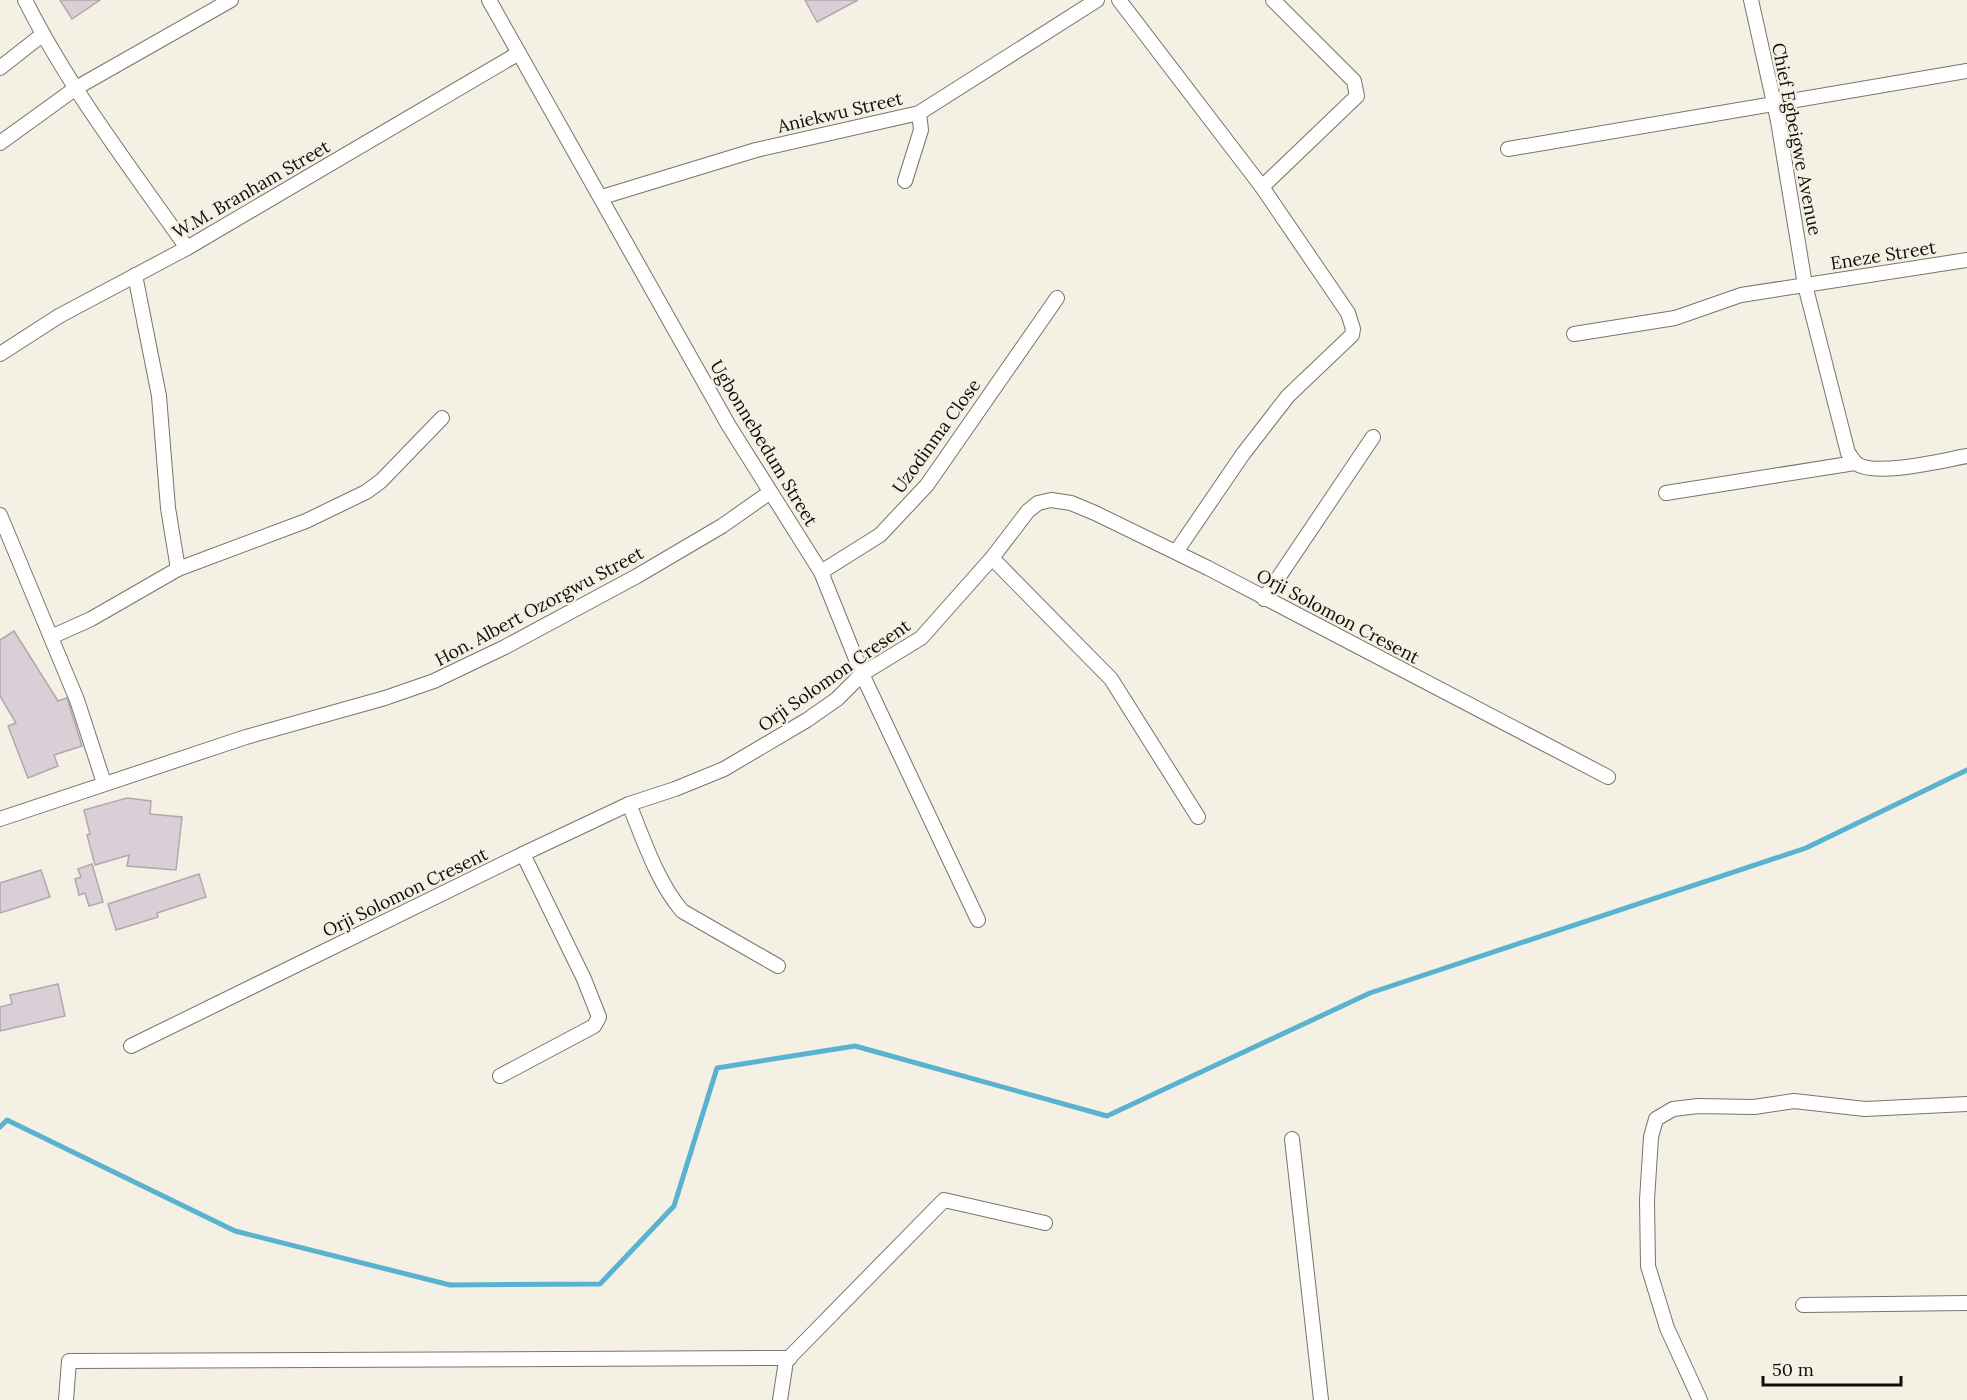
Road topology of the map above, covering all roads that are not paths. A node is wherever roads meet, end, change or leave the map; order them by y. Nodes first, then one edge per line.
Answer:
1 (25, 0) edge
2 (231, 0) edge
3 (489, 0) edge
4 (1097, 0) edge
5 (1119, 0) edge
6 (1273, 0) edge
7 (1751, 0) edge
8 (42, 35) junction
9 (519, 53) junction
10 (0, 68) edge
11 (1967, 71) edge
12 (76, 88) junction
13 (1775, 104) junction
14 (919, 113) junction
15 (0, 143) edge
16 (1508, 149) dead end
17 (905, 181) dead end
18 (1262, 187) junction
19 (602, 197) junction
20 (187, 248) junction
21 (1967, 260) edge
22 (135, 275) junction
23 (1805, 285) junction
24 (1057, 297) dead end
25 (1575, 334) dead end
26 (0, 354) edge
27 (442, 418) dead end
28 (1373, 437) dead end
29 (1967, 456) edge
30 (1855, 463) junction
31 (769, 493) junction
32 (1666, 493) dead end
33 (0, 515) edge
34 (1176, 552) junction
35 (992, 558) junction
36 (178, 569) junction
37 (821, 572) junction
38 (1264, 599) junction
39 (51, 637) junction
40 (862, 674) junction
41 (1608, 777) dead end
42 (104, 783) junction
43 (629, 804) junction
44 (1198, 817) dead end
45 (0, 819) edge
46 (523, 854) junction
47 (978, 920) dead end
48 (778, 966) dead end
49 (131, 1046) dead end
50 (501, 1077) dead end
51 (1967, 1104) edge
52 (1292, 1139) dead end
53 (1045, 1223) dead end
54 (1967, 1303) edge
55 (1803, 1305) dead end
56 (790, 1358) junction
57 (66, 1400) edge
58 (780, 1400) edge
59 (1321, 1400) edge
60 (1700, 1400) edge

1 - 8 street
2 - 12 street
3 - 9 street, Ugbonnebedum Street
4 - 14 street, Aniekwu Street
5 - 18 street
6 - 18 street
7 - 13 street, Chief Egbeigwe Avenue
8 - 10 street
8 - 12 street
9 - 19 street, Ugbonnebedum Street
9 - 20 street, W.M. Branham Street
11 - 13 street
12 - 15 street
12 - 20 street
13 - 16 street
13 - 23 street, Chief Egbeigwe Avenue
14 - 17 street
14 - 19 street, Aniekwu Street
18 - 34 street
19 - 31 street, Ugbonnebedum Street
20 - 22 street, W.M. Branham Street
21 - 23 street, Eneze Street
22 - 26 street, W.M. Branham Street
22 - 36 street
23 - 25 street, Eneze Street
23 - 30 street, Chief Egbeigwe Avenue
24 - 37 street, Uzodinma Close
27 - 36 street
28 - 38 street
29 - 30 street
30 - 32 street
31 - 37 street, Ugbonnebedum Street
31 - 42 street, Hon. Albert Ozorgwu Street
33 - 39 street
34 - 35 street, Orji Solomon Cresent
34 - 38 street, Orji Solomon Cresent
35 - 40 street, Orji Solomon Cresent
35 - 44 street
36 - 39 street
37 - 40 street, Ugbonnebedum Street
38 - 41 street, Orji Solomon Cresent
39 - 42 street
40 - 43 street, Orji Solomon Cresent
40 - 47 street, Ugbonnebedum Street
42 - 45 street, Hon. Albert Ozorgwu Street
43 - 46 street, Orji Solomon Cresent
43 - 48 street
46 - 49 street, Orji Solomon Cresent
46 - 50 street
51 - 60 street
52 - 59 street
53 - 56 street
54 - 55 street
56 - 57 street
56 - 58 street

